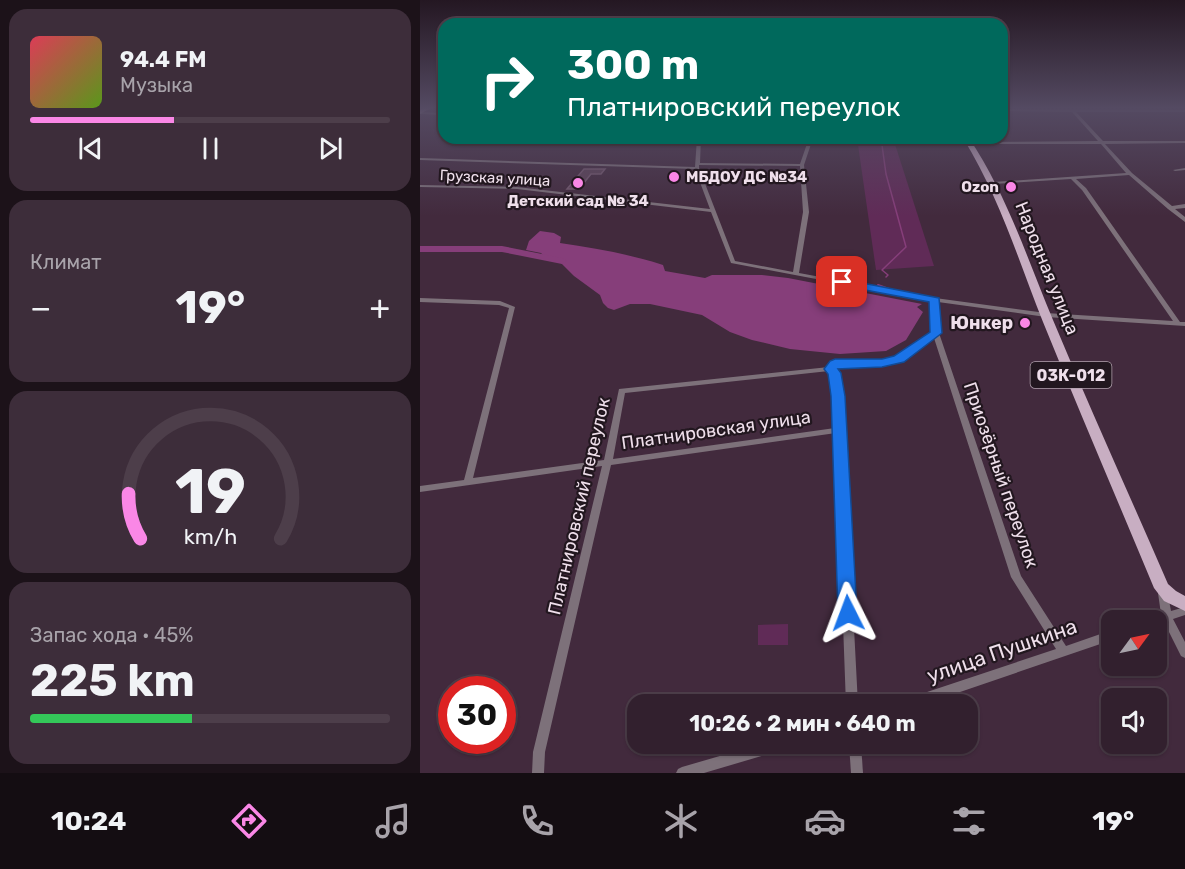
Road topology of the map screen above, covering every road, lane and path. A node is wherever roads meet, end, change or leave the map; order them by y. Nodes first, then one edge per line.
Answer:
1 (1101, 143) edge
2 (699, 144) edge
3 (809, 144) edge
4 (970, 144) edge
5 (420, 159) edge
6 (802, 165) junction
7 (698, 166) junction
8 (1185, 169) edge
9 (1175, 170) dead end
10 (1130, 174) junction
11 (1071, 177) junction
12 (993, 183) junction
13 (420, 186) edge
14 (1185, 206) edge
15 (1170, 208) junction
16 (712, 211) junction
17 (1185, 220) edge
18 (796, 273) junction
19 (420, 300) edge
20 (935, 300) junction
21 (1046, 315) junction
22 (1182, 324) edge
23 (936, 333) junction
24 (831, 369) junction
25 (838, 430) junction
26 (608, 461) junction
27 (468, 481) junction
28 (420, 489) edge
29 (1162, 588) junction
30 (1185, 604) edge
31 (1166, 610) edge
32 (1185, 611) edge
33 (1167, 617) joint
34 (1101, 638) edge
35 (1063, 650) junction
36 (1185, 653) edge
37 (851, 694) edge
38 (937, 694) edge
39 (748, 754) edge
40 (856, 754) edge
41 (538, 773) edge
42 (682, 773) edge
43 (857, 773) edge

1 - 10 street
2 - 7 street
3 - 6 street
4 - 12 main road, Народная улица / 03К-012
5 - 7 street
6 - 7 street
6 - 18 street
7 - 16 street
8 - 9 street
10 - 11 street
10 - 15 street
11 - 12 street
11 - 22 street
12 - 21 main road, Народная улица / 03К-012
13 - 16 street, Грузская улица
14 - 15 street
15 - 17 street
16 - 18 street
18 - 20 street
19 - 27 street
20 - 21 street
20 - 23 street, Приозёрный переулок
21 - 22 street
21 - 29 main road, Народная улица / 03К-012
23 - 24 street, Платнировский переулок
23 - 35 street, Приозёрный переулок
24 - 25 street
24 - 26 street, Платнировский переулок
25 - 26 street, Платнировская улица
25 - 37 street
26 - 27 street, Платнировская улица
26 - 41 street, Платнировский переулок
27 - 28 street, Платнировская улица
29 - 30 main road
29 - 31 street
32 - 33 street
33 - 36 street
34 - 35 street, улица Пушкина
35 - 38 street, улица Пушкина
39 - 42 street
40 - 43 street

